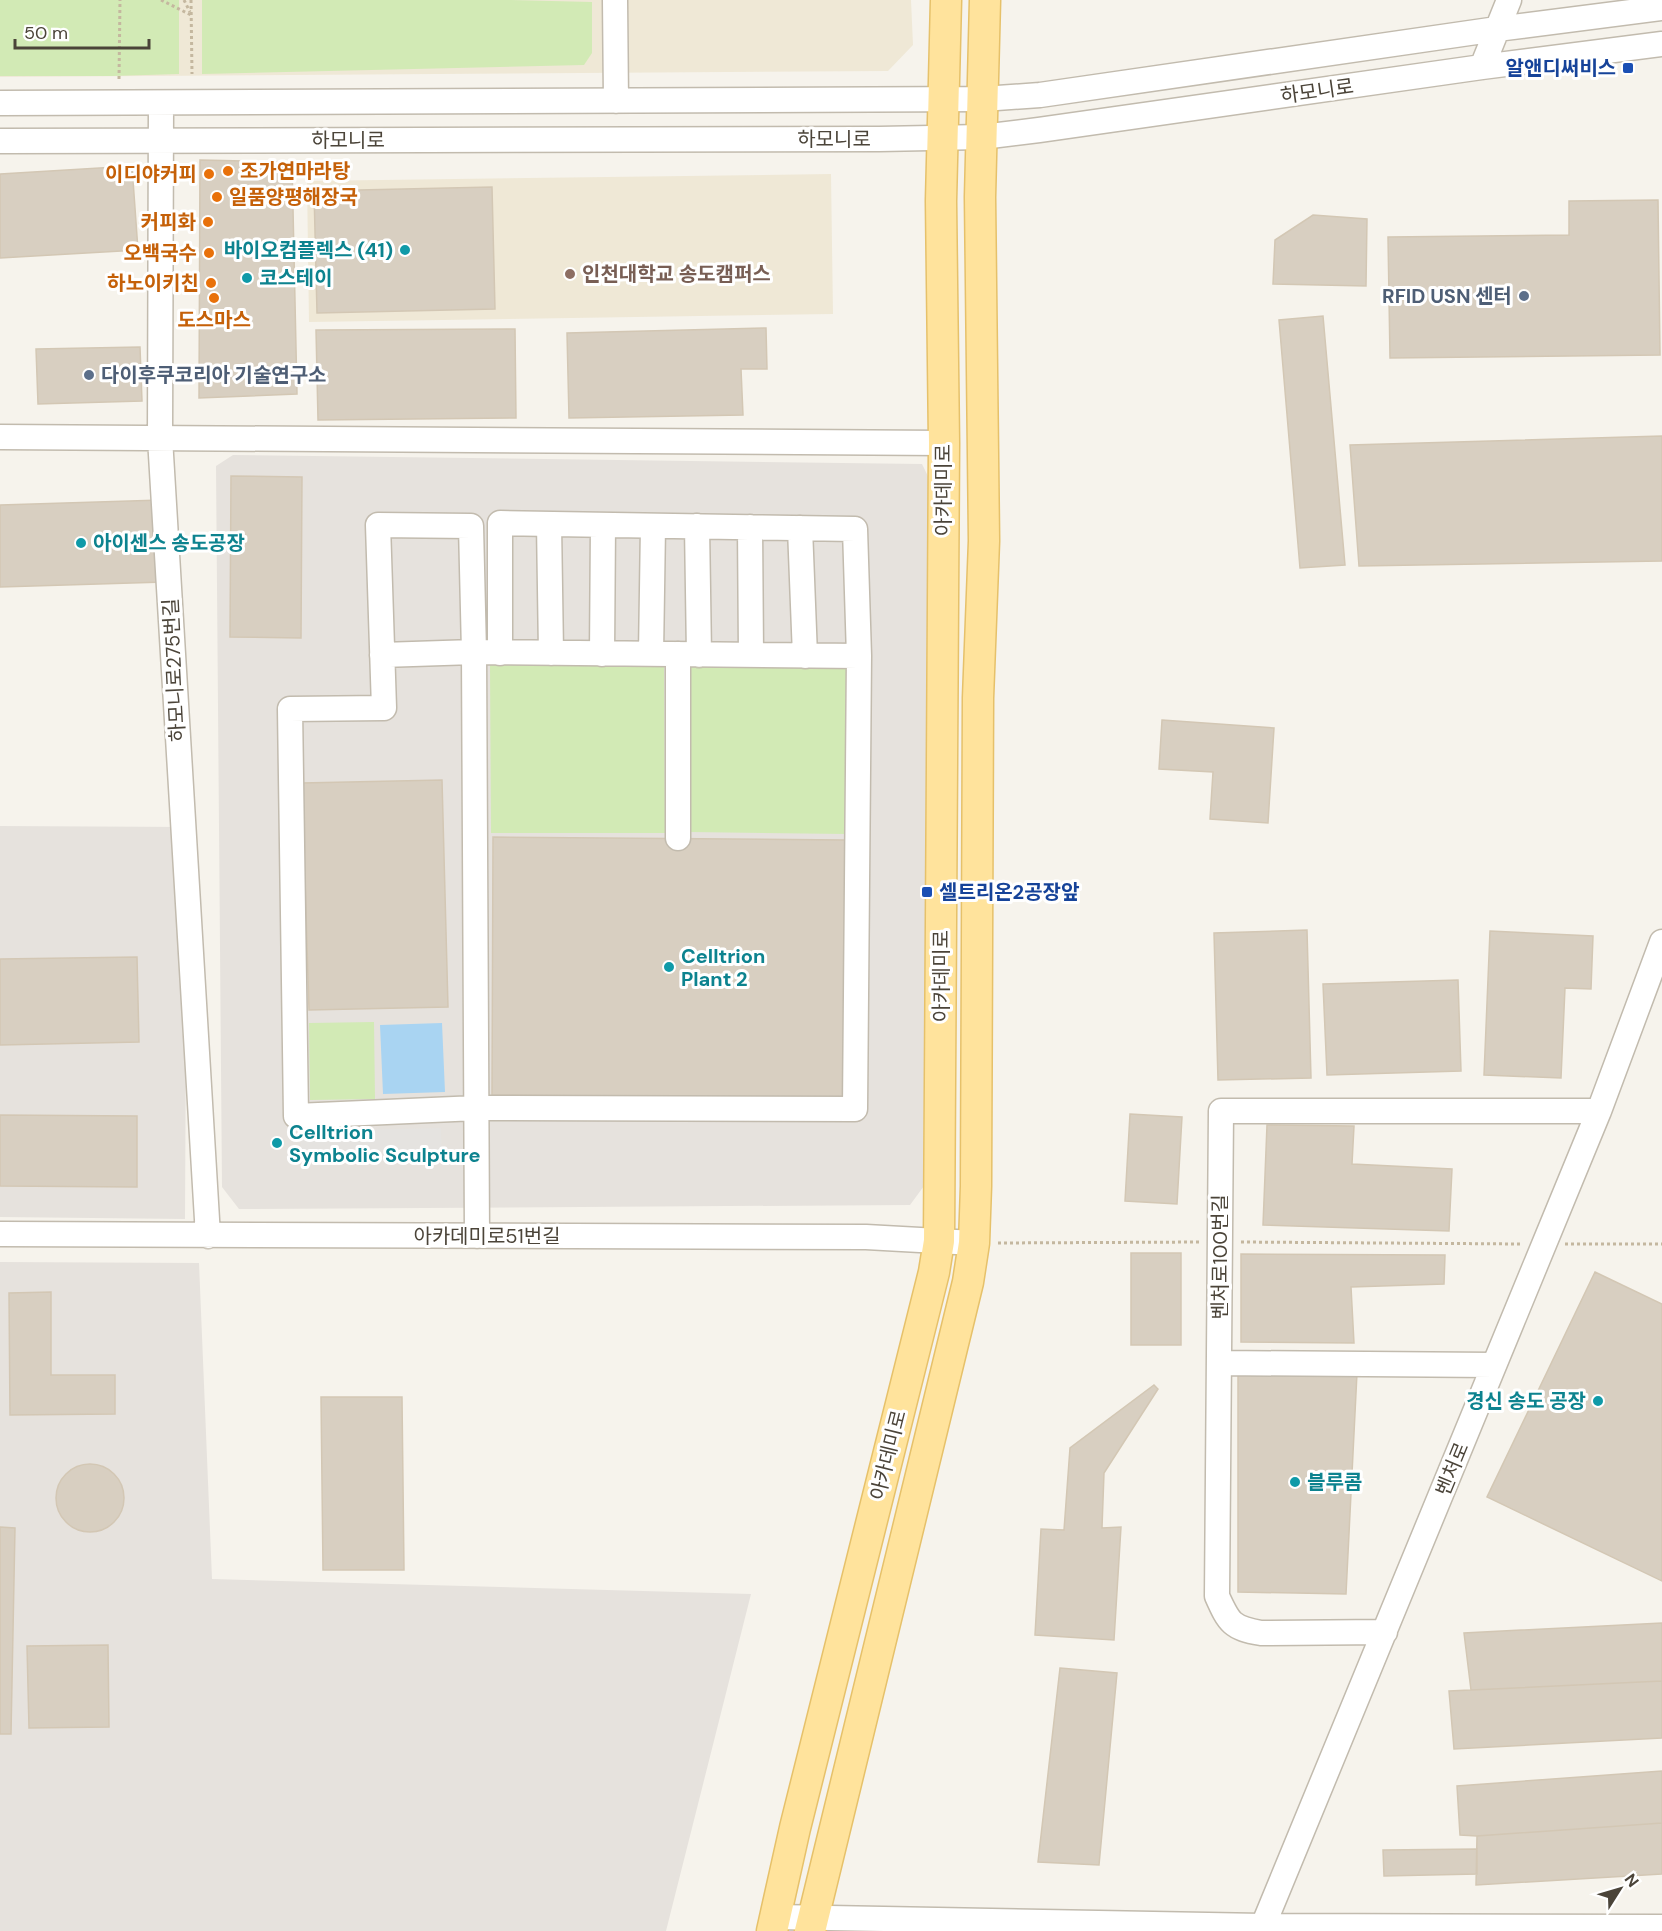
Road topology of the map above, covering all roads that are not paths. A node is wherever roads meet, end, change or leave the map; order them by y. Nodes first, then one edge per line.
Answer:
1 (615, 0) edge
2 (946, 0) edge
3 (985, 0) edge
4 (1509, 0) edge
5 (1662, 8) edge
6 (1497, 29) junction
7 (1662, 44) edge
8 (1482, 67) junction
9 (983, 99) junction
10 (616, 101) junction
11 (944, 101) junction
12 (0, 103) edge
13 (161, 103) junction
14 (982, 137) junction
15 (943, 138) junction
16 (160, 140) junction
17 (0, 141) edge
18 (0, 437) edge
19 (160, 438) junction
20 (944, 443) junction
21 (549, 524) junction
22 (603, 525) junction
23 (653, 525) junction
24 (697, 526) junction
25 (750, 527) junction
26 (800, 528) junction
27 (474, 652) junction
28 (500, 653) junction
29 (551, 653) junction
30 (602, 654) junction
31 (651, 654) junction
32 (382, 655) junction
33 (688, 655) junction
34 (751, 655) junction
35 (805, 656) junction
36 (859, 656) junction
37 (678, 838) dead end
38 (1662, 942) edge
39 (477, 1108) junction
40 (1599, 1111) junction
41 (0, 1234) edge
42 (208, 1236) junction
43 (477, 1236) junction
44 (939, 1241) junction
45 (974, 1244) junction
46 (1219, 1364) junction
47 (1494, 1365) junction
48 (1385, 1632) junction
49 (774, 1924) edge
50 (812, 1925) edge
51 (1263, 1926) junction
52 (1662, 1927) edge

1 - 10 street
2 - 11 main road, 아카데미로
3 - 9 main road, 아카데미로
4 - 6 street
5 - 6 street, 하모니로
6 - 8 street
6 - 9 street, 하모니로
7 - 8 street, 하모니로
8 - 14 street, 하모니로
9 - 11 street, 하모니로
9 - 14 main road, 아카데미로
10 - 11 street, 하모니로
10 - 13 street, 하모니로
11 - 15 main road, 아카데미로
12 - 13 street, 하모니로
13 - 16 street, 하모니로275번길
14 - 15 street, 하모니로
14 - 45 main road, 아카데미로
15 - 16 street, 하모니로
15 - 20 main road, 아카데미로
16 - 17 street, 하모니로
16 - 19 street, 하모니로275번길
18 - 19 street
19 - 20 street
19 - 42 street, 하모니로275번길
20 - 44 main road, 아카데미로
21 - 22 street
21 - 28 street
21 - 29 street
22 - 23 street
22 - 30 street
23 - 24 street
23 - 31 street
24 - 25 street
24 - 33 street
25 - 26 street
25 - 34 street
26 - 35 street
26 - 36 street
27 - 28 street
27 - 32 street
27 - 32 street
27 - 39 street
28 - 29 street
29 - 30 street
30 - 31 street
31 - 33 street
32 - 39 street
33 - 34 street
33 - 37 street
34 - 35 street
35 - 36 street
36 - 39 street
38 - 40 street, 벤처로
39 - 43 street
40 - 46 street, 벤처로100번길
40 - 47 street, 벤처로
41 - 42 street, 아카데미로51번길
42 - 43 street, 아카데미로51번길
43 - 44 street, 아카데미로51번길
44 - 45 street, 아카데미로51번길
44 - 49 main road, 아카데미로
45 - 50 main road, 아카데미로
46 - 47 street
46 - 48 street, 벤처로100번길
47 - 48 street, 벤처로
48 - 51 street, 벤처로
49 - 50 street
50 - 51 street
51 - 52 street

